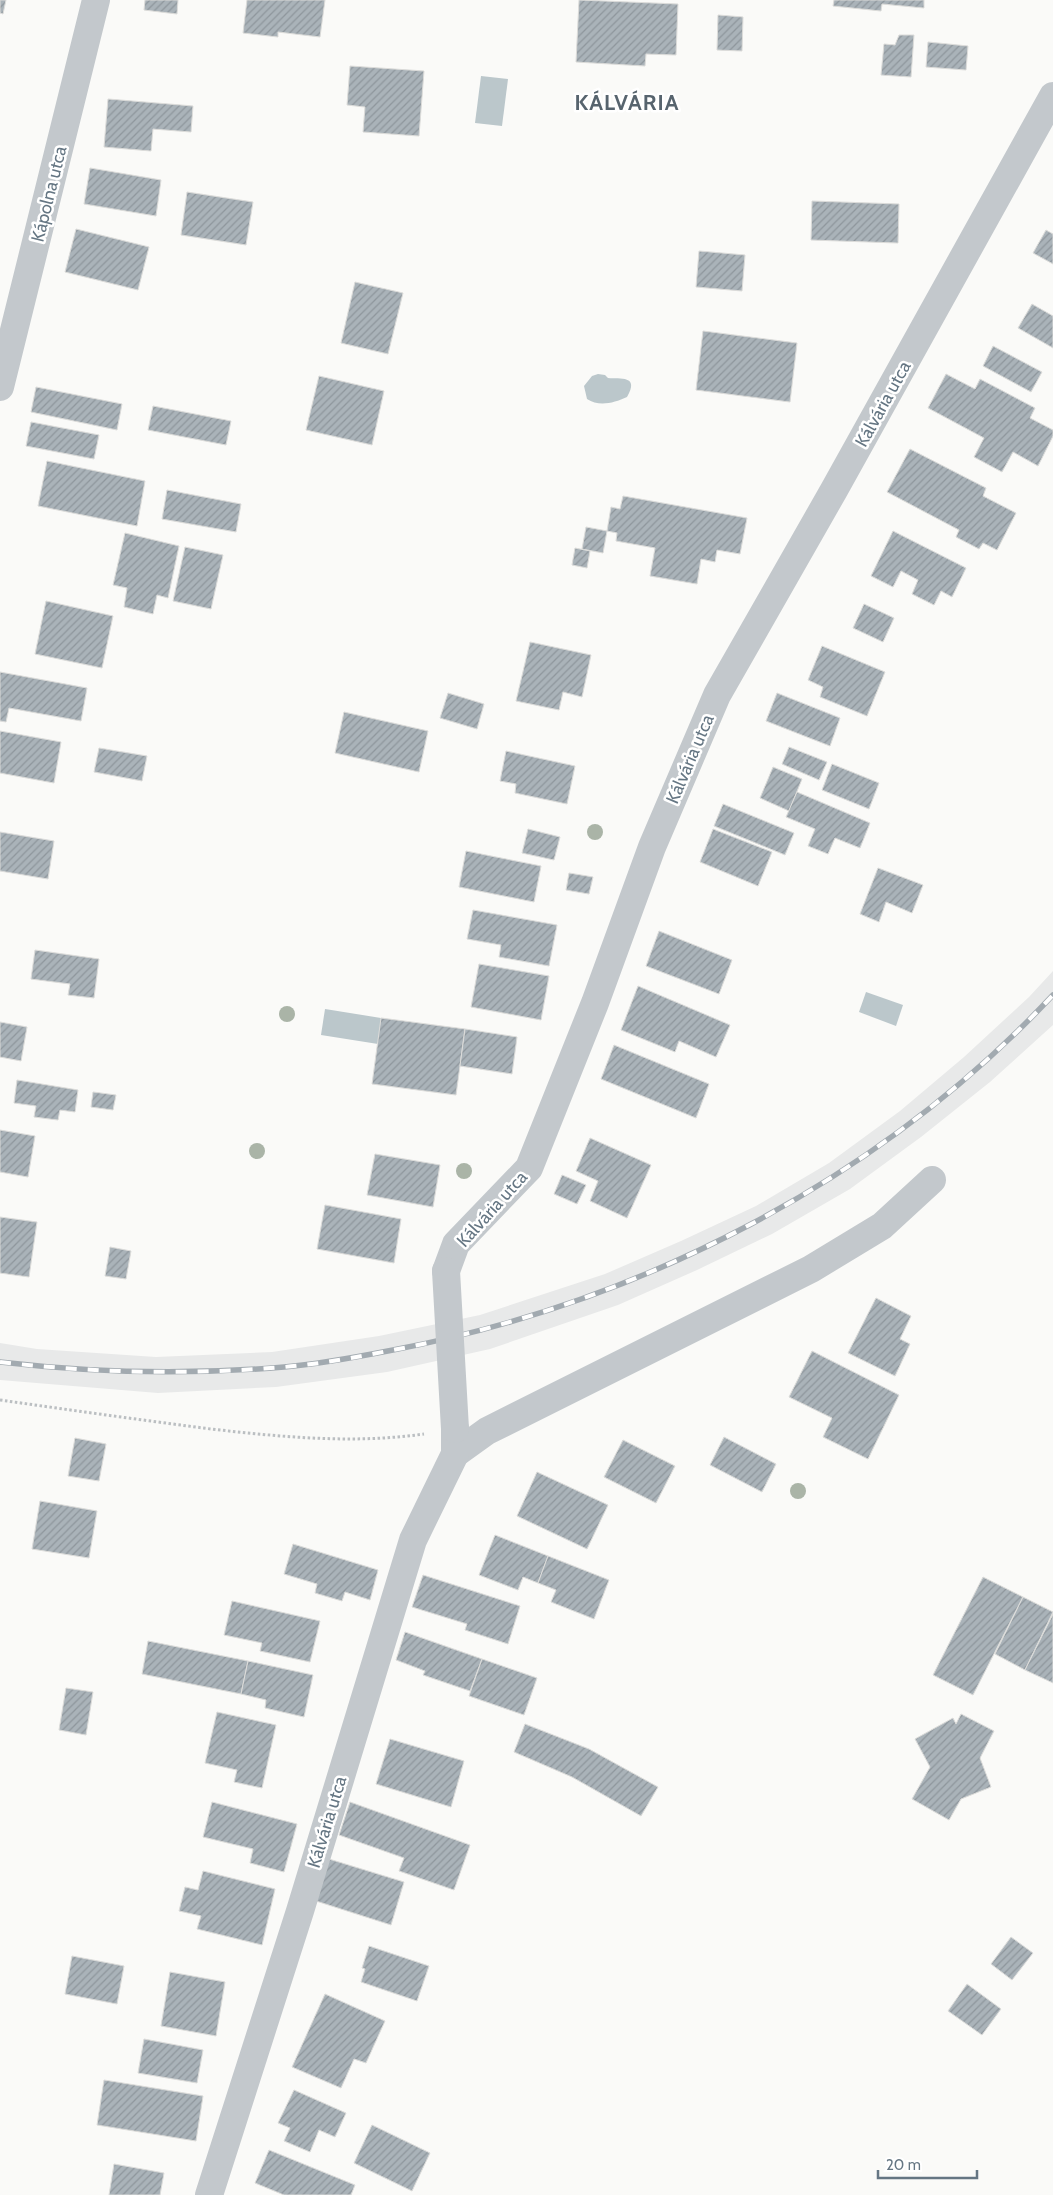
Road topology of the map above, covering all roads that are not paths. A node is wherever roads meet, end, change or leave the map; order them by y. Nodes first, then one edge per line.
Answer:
1 (96, 0) edge
2 (1053, 96) edge
3 (0, 387) edge
4 (932, 1180) dead end
5 (455, 1441) junction
6 (209, 2195) edge

1 - 3 street, Kápolna utca
2 - 5 street, Kálvária utca, bridge
4 - 5 street, Kálvária utca
5 - 6 street, Kálvária utca

